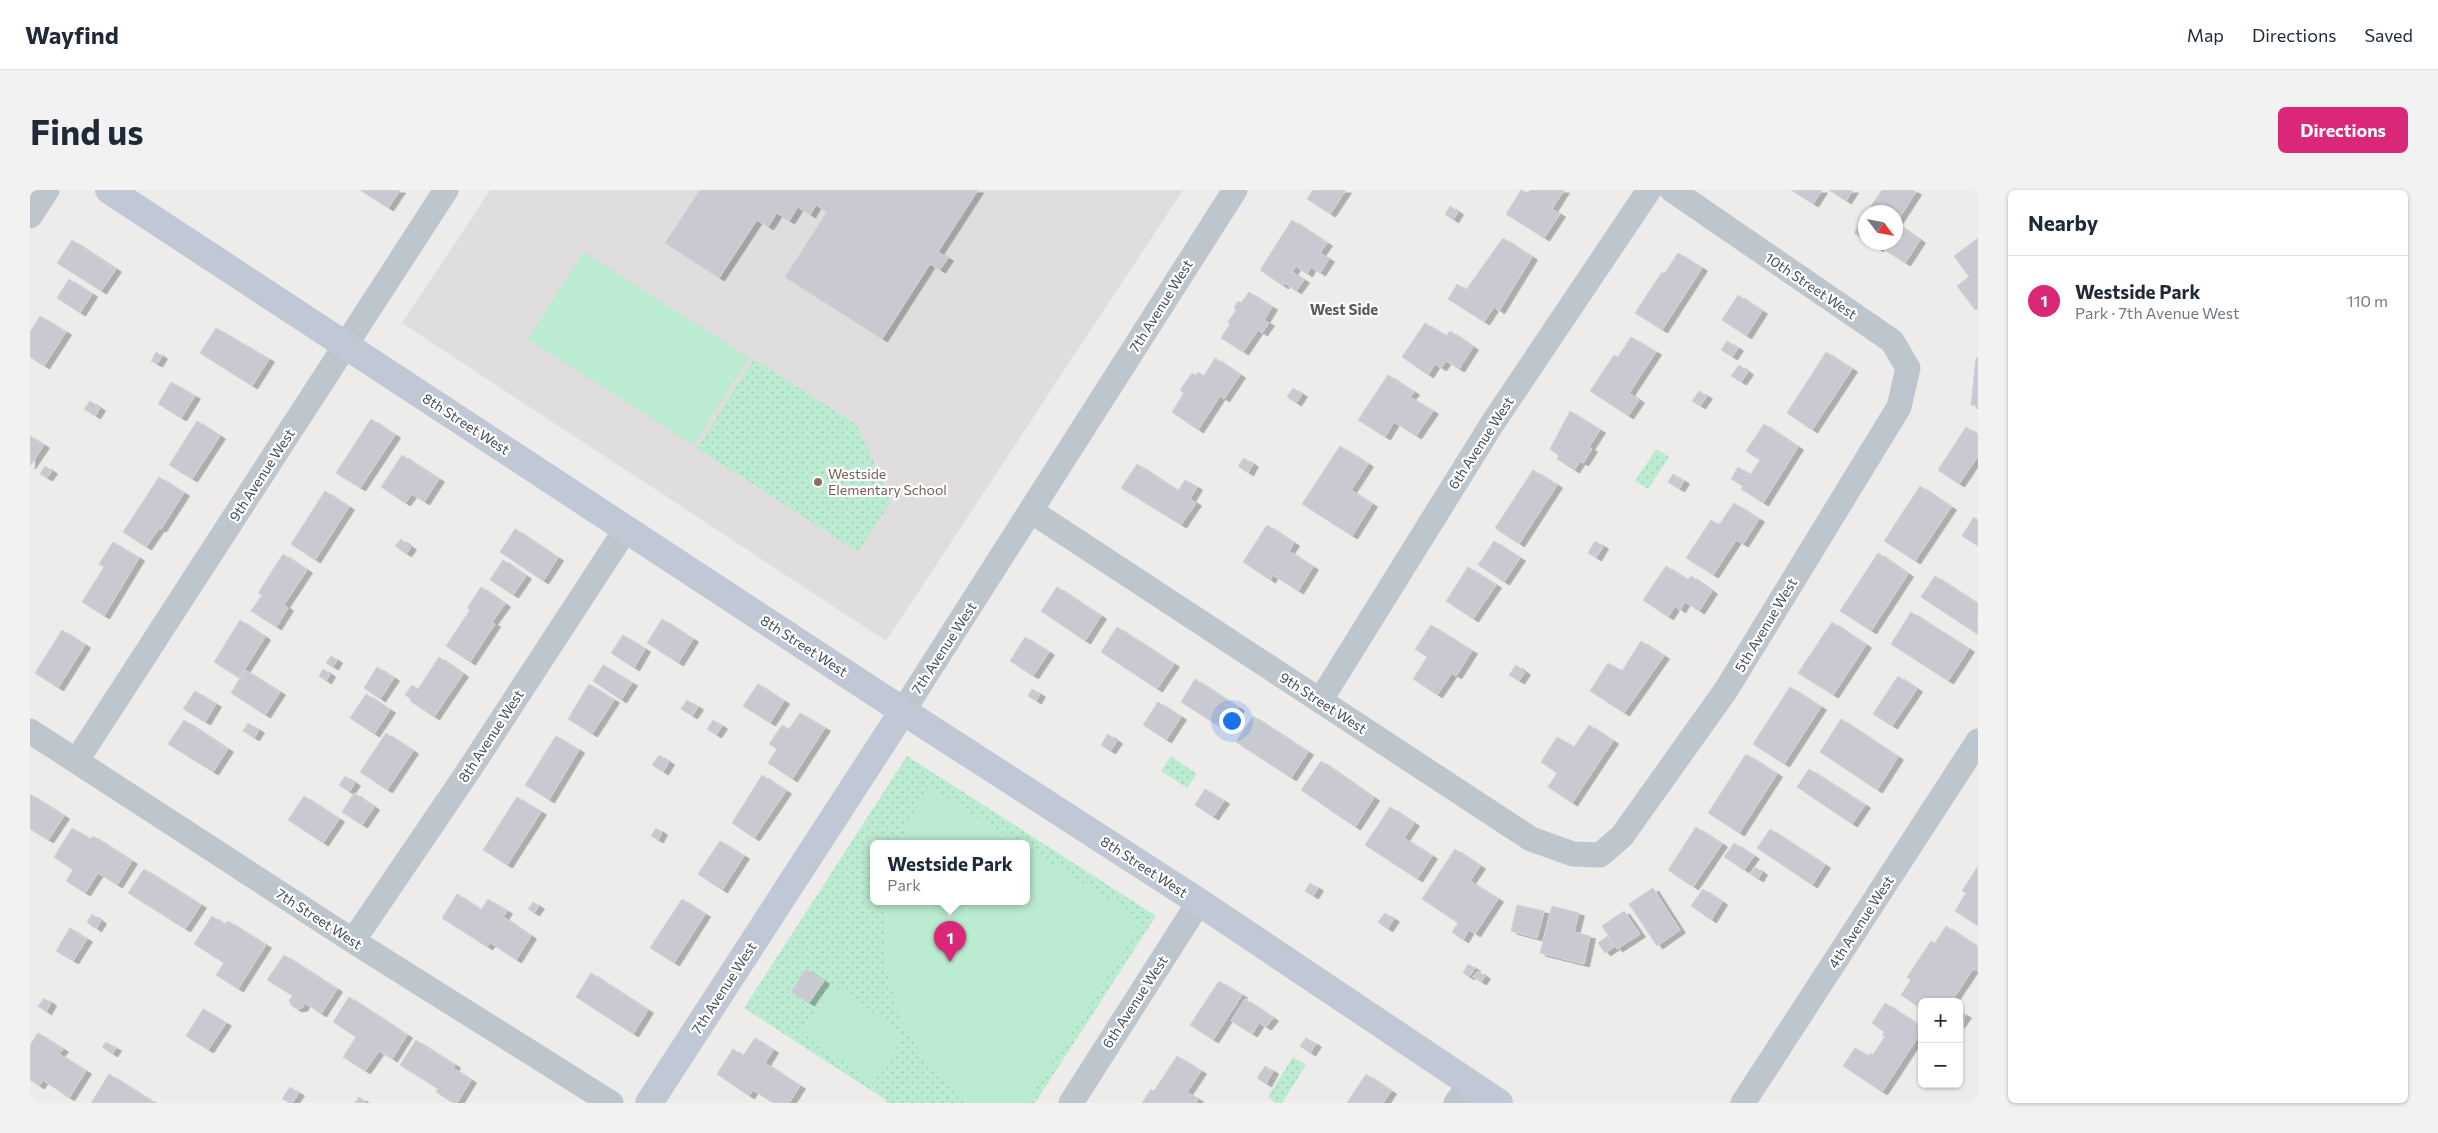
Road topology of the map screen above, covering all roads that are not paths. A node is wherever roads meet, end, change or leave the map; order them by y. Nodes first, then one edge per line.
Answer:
1 (47, 190) edge
2 (109, 190) edge
3 (446, 190) edge
4 (1235, 190) edge
5 (1649, 190) edge
6 (1672, 190) edge
7 (30, 216) edge
8 (346, 346) junction
9 (1899, 407) joint
10 (1031, 511) junction
11 (626, 529) junction
12 (1320, 701) junction
13 (903, 711) junction
14 (30, 731) edge
15 (1978, 741) edge
16 (77, 760) junction
17 (1622, 836) joint
18 (1199, 902) junction
19 (352, 941) junction
20 (1463, 1094) edge
21 (611, 1103) edge
22 (649, 1103) edge
23 (1070, 1103) edge
24 (1499, 1103) edge
25 (1743, 1103) edge

1 - 7 street
2 - 8 street, 8th Street West
3 - 8 street, 9th Avenue West
4 - 10 street, 7th Avenue West
5 - 12 street, 6th Avenue West
6 - 9 street, 10th Street West
8 - 11 street, 8th Street West
8 - 16 street, 9th Avenue West
9 - 17 street, 5th Avenue West
10 - 12 street, 9th Street West
10 - 13 street, 7th Avenue West
11 - 13 street, 8th Street West
11 - 19 street, 8th Avenue West
12 - 17 street, 9th Street West
13 - 18 street, 8th Street West
13 - 22 street, 7th Avenue West
14 - 16 street, 7th Street West
15 - 25 street, 4th Avenue West
16 - 19 street, 7th Street West
18 - 20 street, 8th Street West
18 - 23 street, 6th Avenue West
19 - 21 street, 7th Street West
20 - 24 street, 8th Street West

